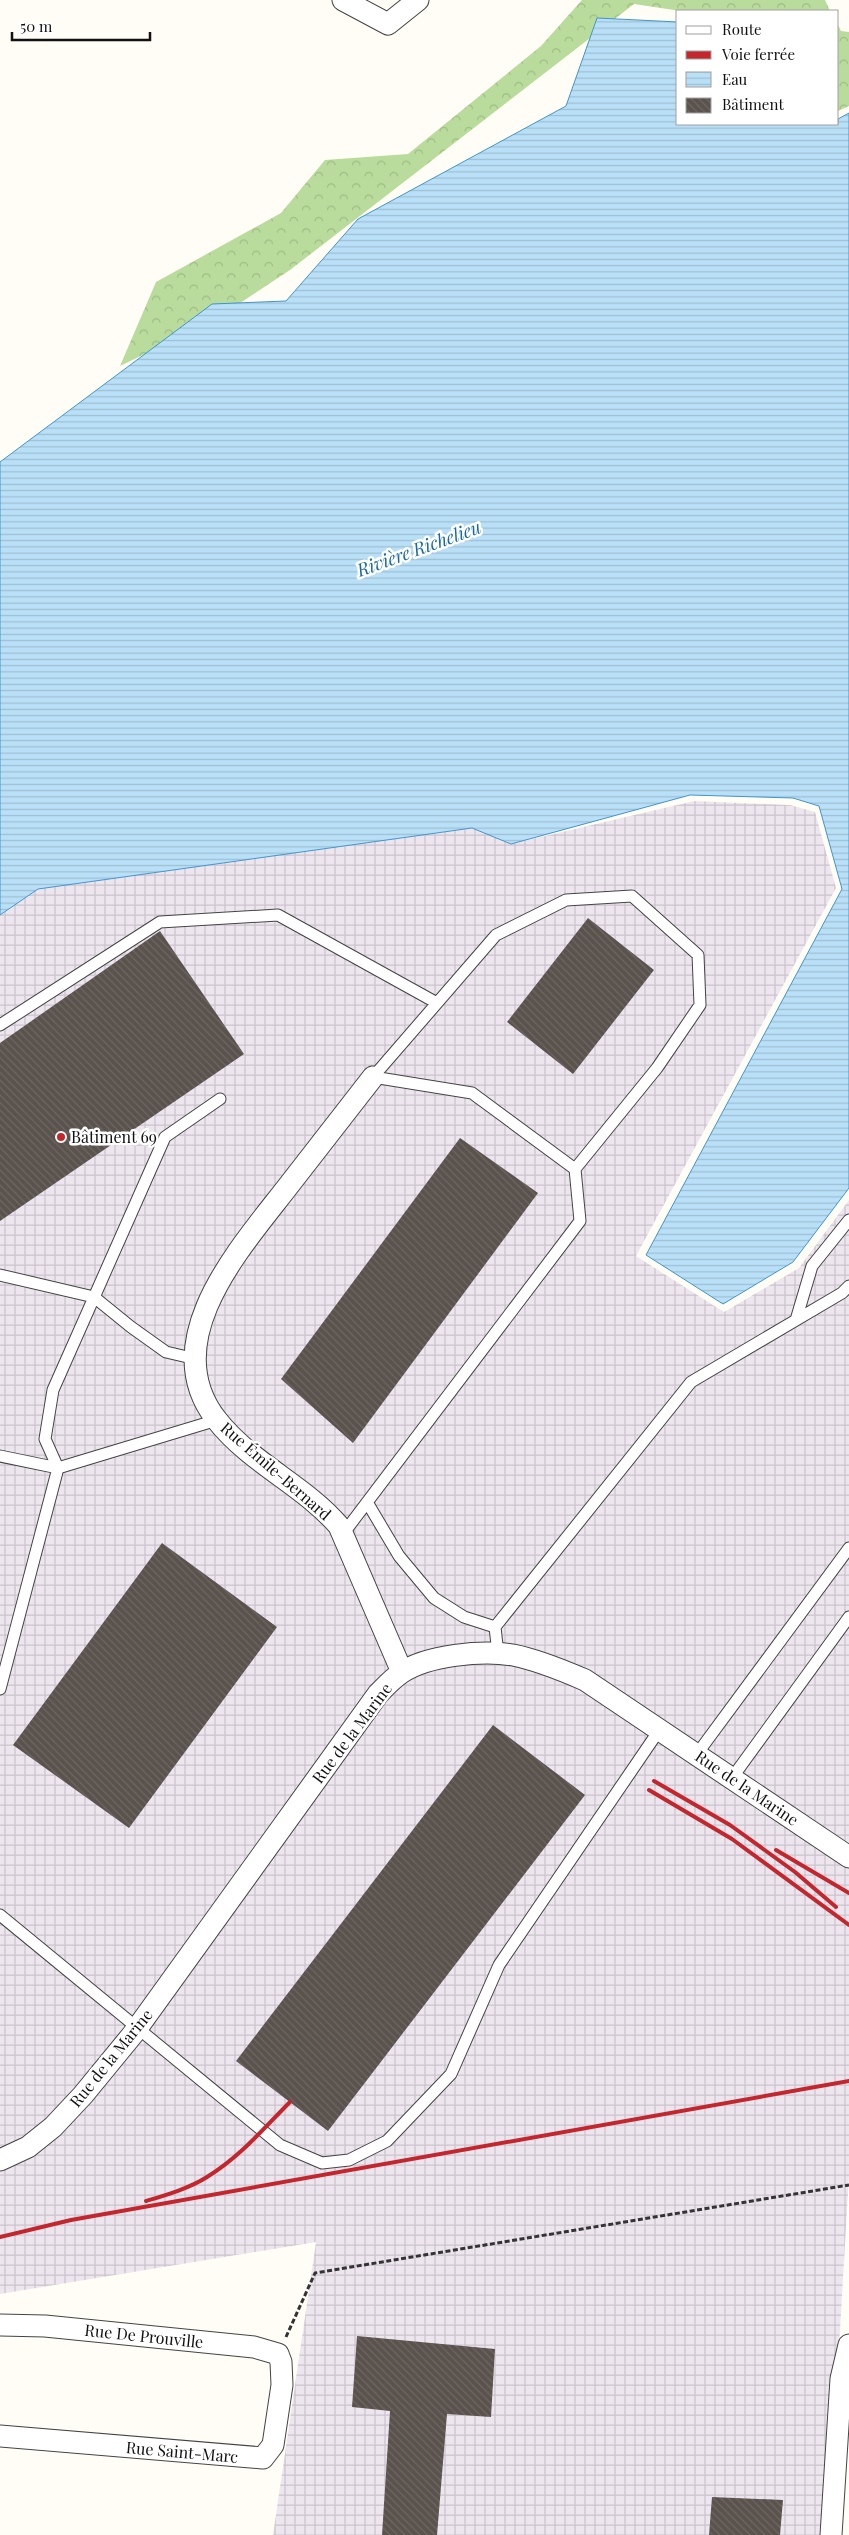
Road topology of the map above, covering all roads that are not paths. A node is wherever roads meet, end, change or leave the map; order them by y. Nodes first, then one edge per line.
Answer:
1 (343, 0) edge
2 (418, 0) edge
3 (437, 1003) junction
4 (0, 1025) edge
5 (373, 1077) junction
6 (220, 1098) dead end
7 (575, 1169) junction
8 (849, 1220) edge
9 (0, 1274) edge
10 (849, 1286) edge
11 (94, 1297) junction
12 (796, 1320) junction
13 (196, 1359) junction
14 (217, 1420) junction
15 (0, 1456) edge
16 (58, 1468) junction
17 (367, 1502) junction
18 (343, 1534) junction
19 (849, 1548) edge
20 (849, 1617) edge
21 (495, 1627) junction
22 (498, 1654) junction
23 (402, 1672) junction
24 (0, 1689) edge
25 (660, 1729) junction
26 (697, 1754) junction
27 (732, 1778) junction
28 (849, 1857) edge
29 (0, 1915) edge
30 (138, 2027) junction
31 (0, 2160) edge
32 (0, 2325) edge
33 (849, 2346) edge
34 (280, 2358) joint
35 (0, 2436) edge
36 (831, 2535) edge

1 - 2 street
3 - 4 lane
3 - 5 lane
3 - 7 lane
5 - 7 lane
5 - 13 street, Rue Émile-Bernard
6 - 11 lane
7 - 17 lane
8 - 12 lane
9 - 11 lane
10 - 12 lane
11 - 13 lane
11 - 16 lane
12 - 21 lane
13 - 14 street, Rue Émile-Bernard
14 - 16 lane
14 - 18 street, Rue Émile-Bernard
15 - 16 lane
16 - 24 lane
17 - 18 lane
17 - 21 lane
18 - 23 street, Rue Émile-Bernard
19 - 26 lane
20 - 27 lane
21 - 22 lane
22 - 23 street, Rue de la Marine
22 - 25 street, Rue de la Marine
23 - 30 street, Rue de la Marine
25 - 26 street, Rue de la Marine
25 - 30 lane
26 - 27 street, Rue de la Marine
27 - 28 street, Rue de la Marine
29 - 30 lane
30 - 31 street, Rue de la Marine
32 - 34 street, Rue De Prouville
33 - 36 street
34 - 35 street, Rue Saint-Marc

